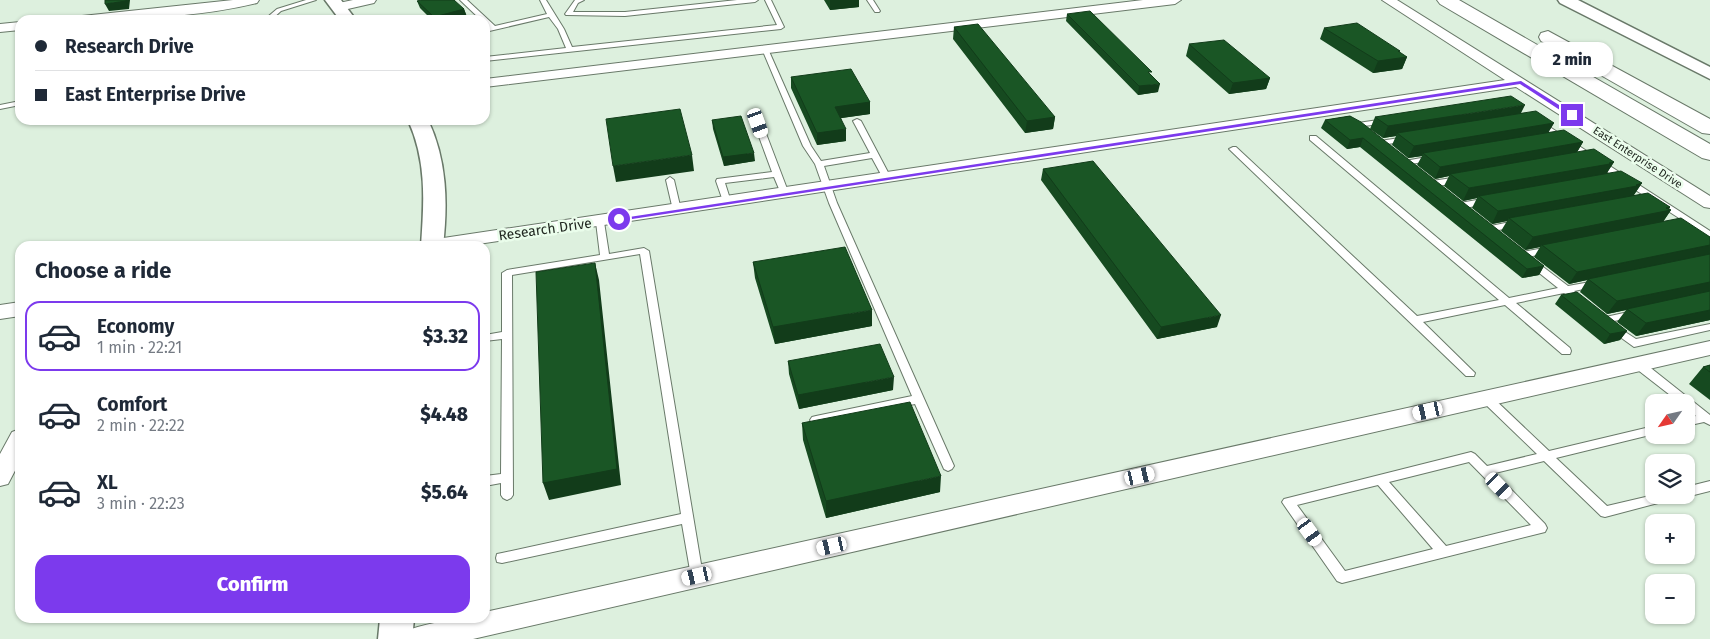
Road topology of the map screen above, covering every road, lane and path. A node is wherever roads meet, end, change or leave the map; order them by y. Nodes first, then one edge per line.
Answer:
1 (253, 0) edge
2 (313, 0) edge
3 (370, 0) edge
4 (463, 0) edge
5 (544, 0) edge
6 (581, 0) edge
7 (755, 0) edge
8 (768, 0) edge
9 (870, 0) edge
10 (1175, 0) edge
11 (1388, 0) edge
12 (1446, 0) edge
13 (1481, 0) edge
14 (1566, 0) edge
15 (340, 9) edge
16 (877, 11) dead end
17 (568, 14) junction
18 (132, 15) edge
19 (273, 15) edge
20 (480, 15) edge
21 (551, 15) junction
22 (490, 24) edge
23 (15, 26) edge
24 (0, 28) edge
25 (494, 28) junction
26 (490, 29) edge
27 (570, 50) junction
28 (765, 50) junction
29 (490, 58) edge
30 (1709, 73) edge
31 (490, 82) edge
32 (1521, 82) junction
33 (15, 104) edge
34 (0, 107) edge
35 (1397, 119) edge
36 (1531, 119) edge
37 (857, 122) dead end
38 (758, 123) dead end
39 (420, 125) edge
40 (1710, 128) edge
41 (1418, 137) edge
42 (1560, 137) junction
43 (1314, 138) dead end
44 (1550, 139) edge
45 (1380, 143) junction
46 (1234, 148) dead end
47 (1710, 153) edge
48 (875, 155) junction
49 (1444, 156) edge
50 (1589, 156) junction
51 (1399, 158) junction
52 (1580, 158) edge
53 (819, 164) junction
54 (777, 174) junction
55 (1472, 177) edge
56 (1620, 177) junction
57 (887, 178) junction
58 (670, 180) dead end
59 (1602, 180) edge
60 (829, 187) junction
61 (784, 194) junction
62 (1653, 198) junction
63 (1498, 199) edge
64 (1634, 201) edge
65 (727, 202) junction
66 (1710, 203) edge
67 (1460, 206) edge
68 (677, 210) junction
69 (600, 222) junction
70 (1528, 222) edge
71 (1691, 222) junction
72 (1672, 226) edge
73 (1489, 229) edge
74 (1710, 235) edge
75 (431, 241) edge
76 (466, 241) edge
77 (1560, 248) edge
78 (604, 258) junction
79 (1605, 282) edge
80 (1567, 290) junction
81 (1508, 302) junction
82 (15, 310) edge
83 (0, 312) edge
84 (1643, 312) edge
85 (1597, 314) junction
86 (1415, 320) junction
87 (1710, 327) edge
88 (507, 334) junction
89 (490, 337) edge
90 (1710, 348) edge
91 (1566, 351) dead end
92 (1638, 364) junction
93 (1470, 373) dead end
94 (919, 398) junction
95 (1486, 398) junction
96 (1708, 419) edge
97 (816, 420) edge
98 (1695, 421) edge
99 (1645, 432) edge
100 (15, 448) edge
101 (1546, 456) junction
102 (948, 466) dead end
103 (1485, 471) junction
104 (0, 477) edge
105 (508, 477) junction
106 (1380, 479) junction
107 (490, 481) edge
108 (1710, 486) edge
109 (1695, 490) edge
110 (507, 495) dead end
111 (1645, 502) edge
112 (687, 518) junction
113 (1443, 552) junction
114 (502, 558) dead end
115 (697, 576) junction
116 (397, 623) edge
117 (489, 623) edge
118 (490, 623) edge
119 (395, 639) edge
120 (418, 639) edge

1 - 18 street
2 - 19 lane
3 - 15 street
4 - 20 lane
5 - 21 lane
6 - 17 lane
7 - 17 lane
8 - 27 lane
9 - 16 lane
10 - 28 street
11 - 32 street, East Enterprise Drive
12 - 47 highway
13 - 40 highway
14 - 30 street
17 - 21 lane
21 - 25 lane
21 - 27 lane
22 - 25 lane
23 - 24 street
25 - 26 lane
27 - 29 lane
28 - 31 street
28 - 53 lane
32 - 57 street, Research Drive
32 - 66 street, East Enterprise Drive
33 - 34 lane
35 - 45 lane
36 - 42 lane
37 - 48 lane
38 - 54 lane
39 - 75 street
41 - 45 lane
42 - 44 lane
42 - 50 lane
43 - 81 lane
45 - 51 lane
46 - 86 lane
48 - 53 lane
48 - 57 lane
49 - 51 lane
50 - 52 lane
50 - 56 lane
51 - 55 lane
53 - 60 lane
54 - 61 lane
54 - 65 lane
56 - 59 lane
56 - 62 lane
57 - 60 street, Research Drive
58 - 68 lane
60 - 61 street, Research Drive
60 - 94 lane
61 - 65 street, Research Drive
62 - 64 lane
62 - 71 lane
63 - 67 lane
65 - 68 street, Research Drive
68 - 69 street, Research Drive
69 - 76 street, Research Drive
69 - 78 lane
70 - 73 lane
71 - 72 lane
71 - 74 lane
77 - 80 lane
78 - 88 lane
78 - 112 lane
79 - 80 lane
80 - 81 lane
80 - 85 lane
81 - 86 lane
81 - 91 lane
82 - 83 street
84 - 85 lane
85 - 87 lane
86 - 93 lane
88 - 89 lane
88 - 105 lane
90 - 92 street
92 - 95 street
92 - 96 lane
94 - 97 lane
94 - 102 lane
95 - 101 lane
95 - 115 street
96 - 98 lane
99 - 101 lane
100 - 104 street
101 - 103 lane
101 - 111 lane
103 - 106 lane
103 - 113 lane
105 - 107 lane
105 - 110 lane
106 - 113 lane
106 - 113 lane
108 - 109 lane
112 - 114 lane
112 - 115 lane
115 - 118 street
116 - 119 street
117 - 120 street

